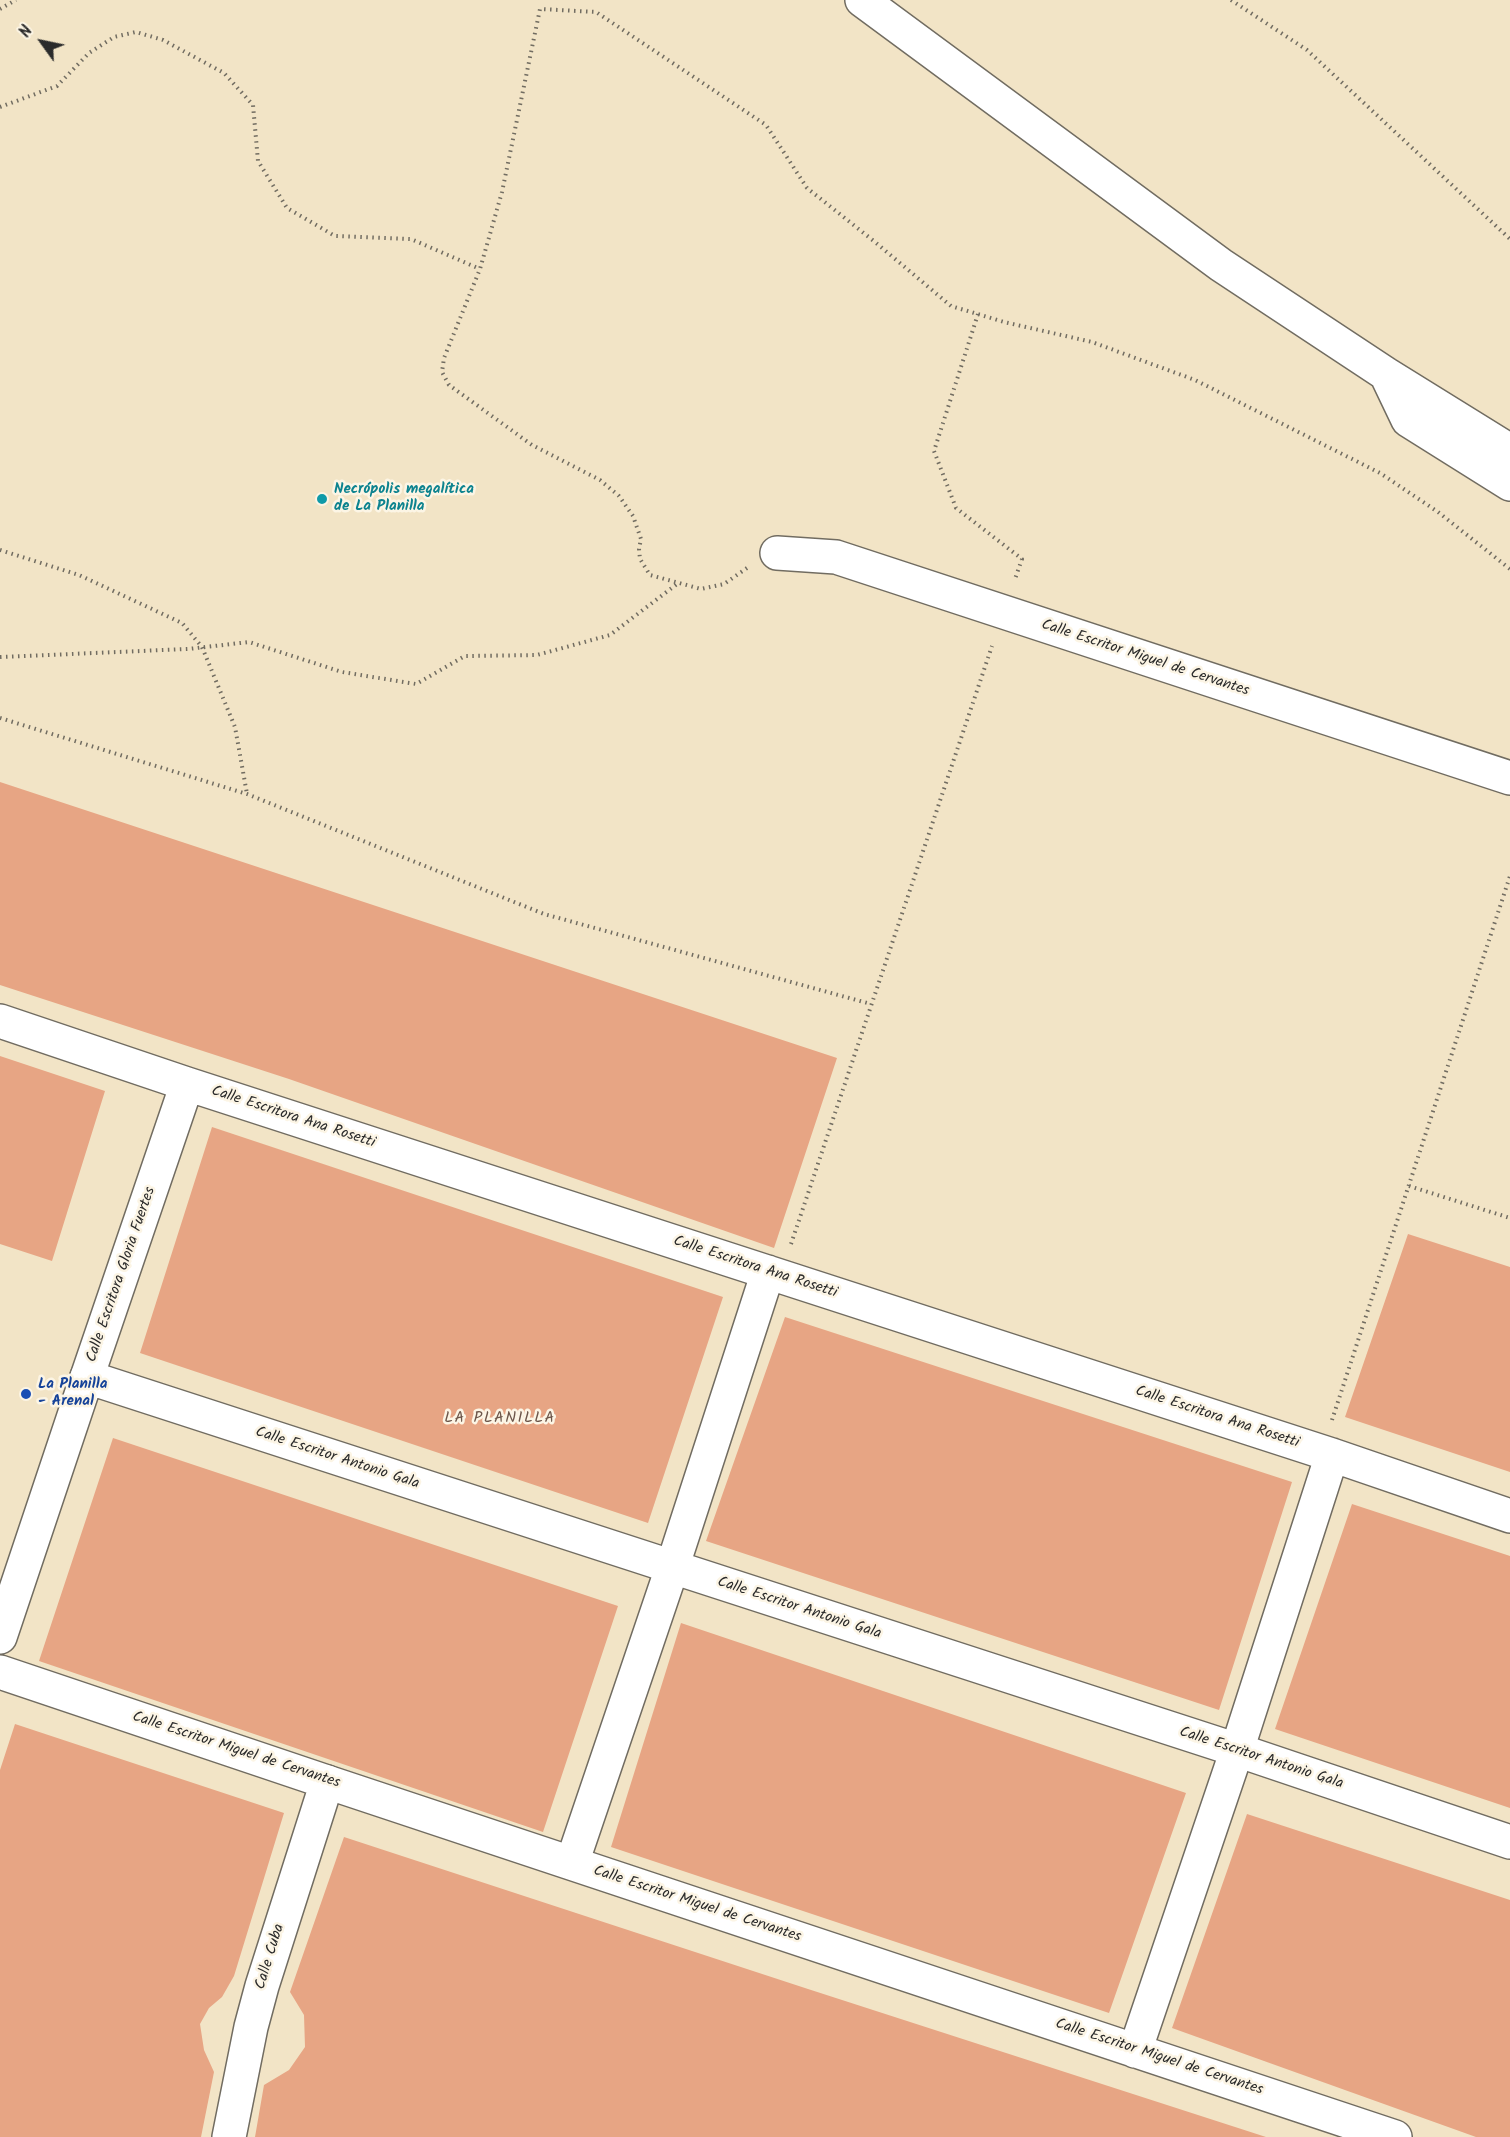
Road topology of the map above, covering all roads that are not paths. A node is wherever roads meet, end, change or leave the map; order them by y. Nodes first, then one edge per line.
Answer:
1 (862, 0) edge
2 (1386, 374) junction
3 (1504, 442) edge
4 (1510, 484) edge
5 (777, 554) road end
6 (1510, 778) edge
7 (0, 1021) edge
8 (187, 1084) junction
9 (774, 1274) junction
10 (87, 1377) junction
11 (1327, 1454) junction
12 (1510, 1515) edge
13 (672, 1568) junction
14 (0, 1637) edge
15 (0, 1672) edge
16 (1237, 1750) junction
17 (327, 1782) junction
18 (1510, 1842) edge
19 (572, 1863) junction
20 (1135, 2051) junction
21 (229, 2137) edge
22 (1395, 2137) edge

1 - 2 street
2 - 3 street
2 - 4 street
5 - 6 street, Calle Escritor Miguel de Cervantes
7 - 8 street, Calle Escritora Ana Rosetti
8 - 9 street, Calle Escritora Ana Rosetti
8 - 10 street, Calle Escritora Gloria Fuertes
9 - 11 street, Calle Escritora Ana Rosetti
9 - 13 street
10 - 13 street, Calle Escritor Antonio Gala
10 - 14 street, Calle Escritora Gloria Fuertes
11 - 12 street, Calle Escritora Ana Rosetti
11 - 16 street
13 - 16 street, Calle Escritor Antonio Gala
13 - 19 street
15 - 17 street, Calle Escritor Miguel de Cervantes
16 - 18 street, Calle Escritor Antonio Gala
16 - 20 street
17 - 19 street, Calle Escritor Miguel de Cervantes
17 - 21 street, Calle Cuba
19 - 20 street, Calle Escritor Miguel de Cervantes
20 - 22 street, Calle Escritor Miguel de Cervantes

